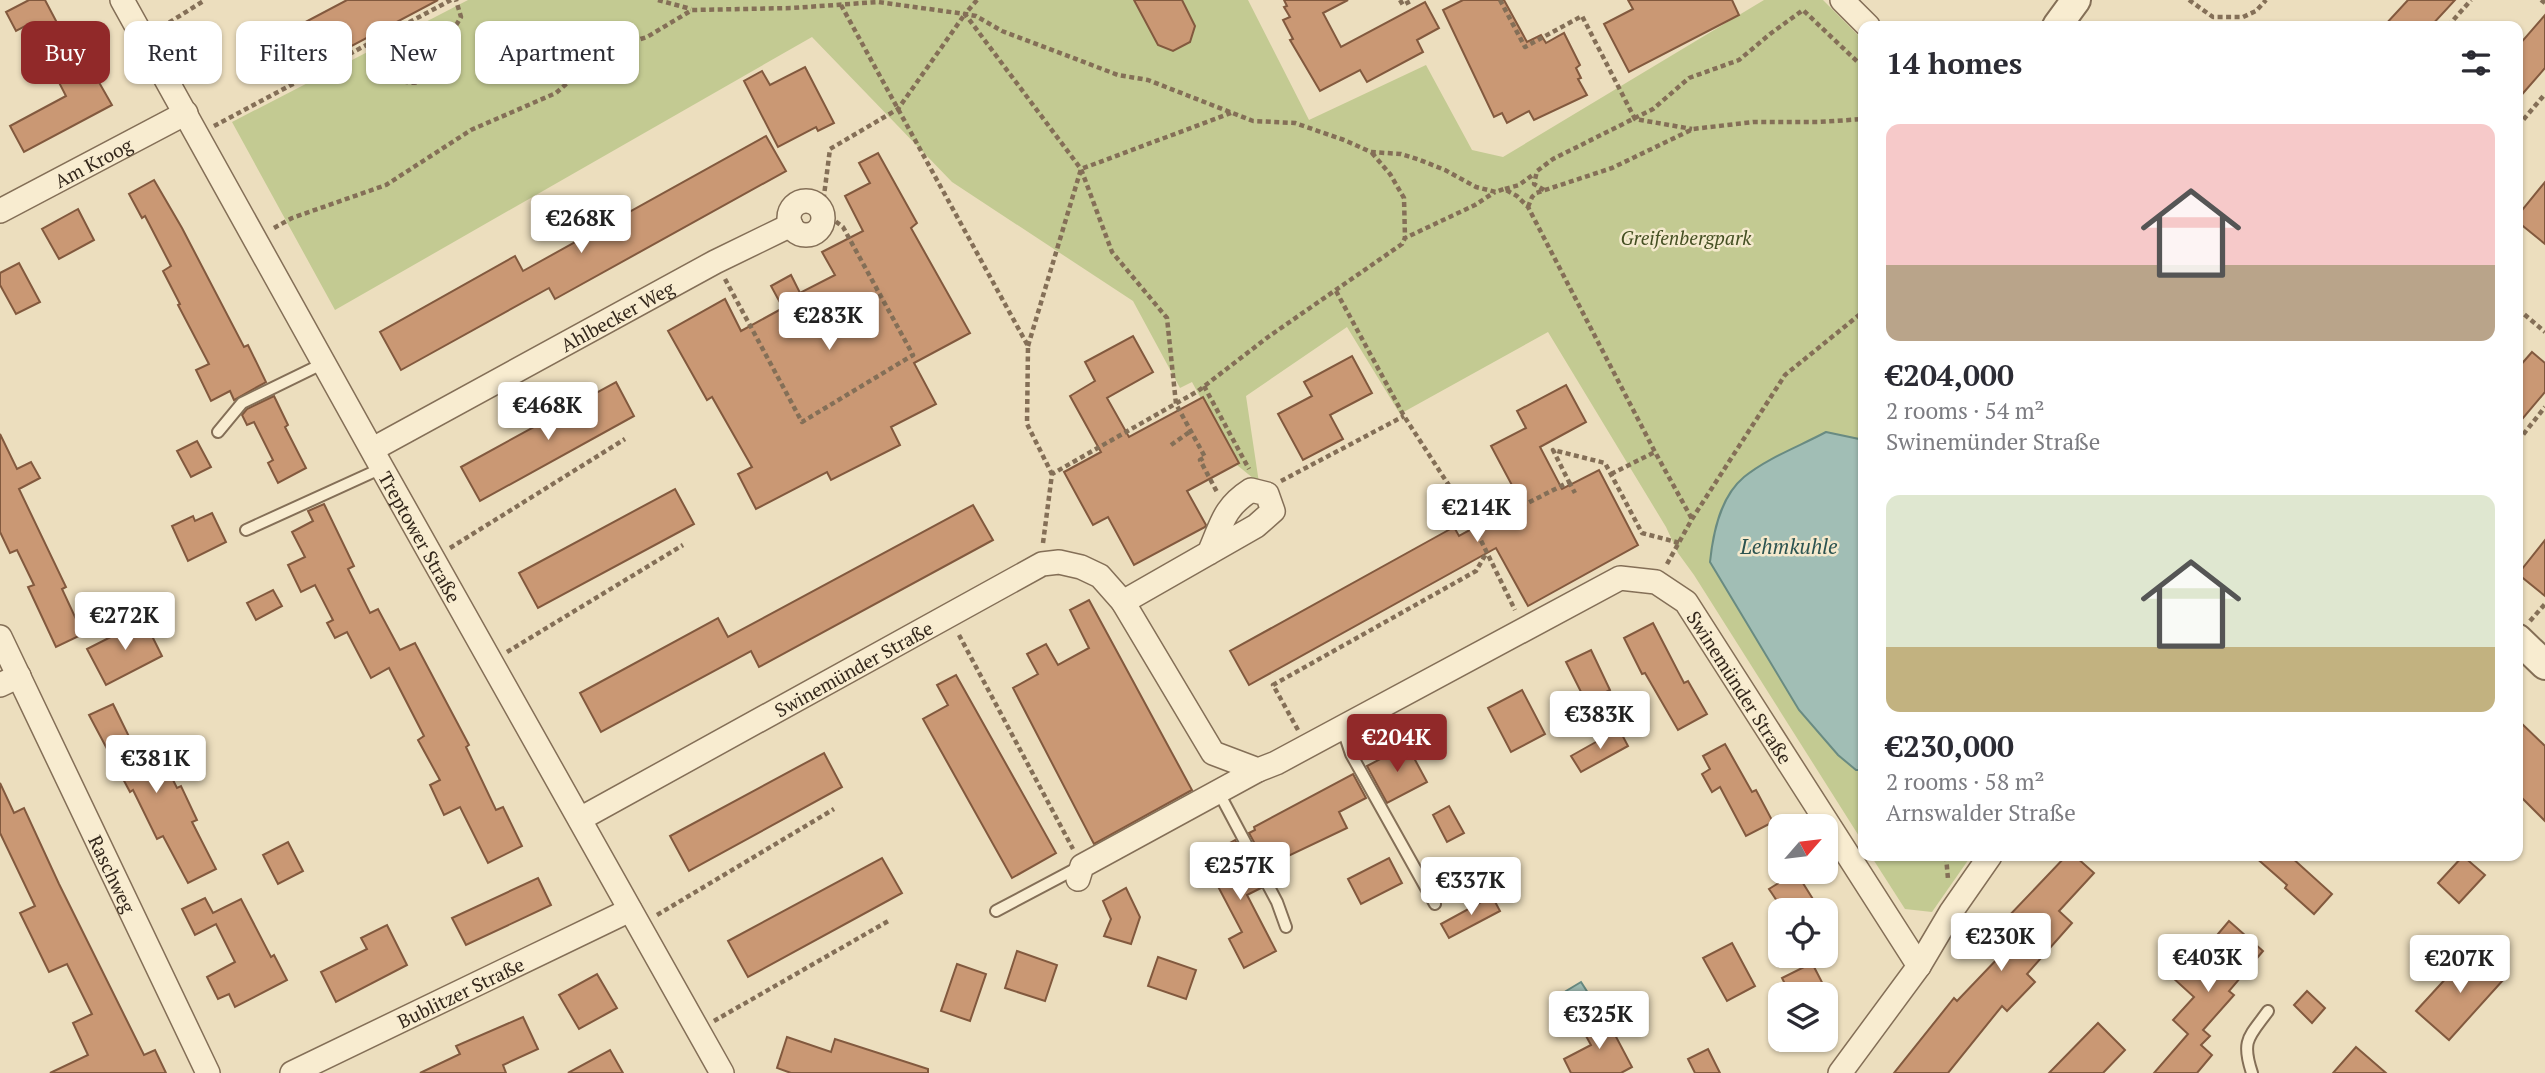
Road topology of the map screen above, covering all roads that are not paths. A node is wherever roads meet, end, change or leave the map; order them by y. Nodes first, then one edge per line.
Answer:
1 (122, 0) edge
2 (1842, 0) edge
3 (2076, 0) edge
4 (1863, 21) edge
5 (2061, 21) edge
6 (186, 113) junction
7 (0, 211) edge
8 (822, 211) road end
9 (324, 363) junction
10 (218, 432) dead end
11 (377, 459) junction
12 (246, 530) dead end
13 (1209, 553) junction
14 (1124, 602) junction
15 (0, 637) edge
16 (2523, 644) edge
17 (2545, 665) edge
18 (10, 680) edge
19 (1342, 727) junction
20 (1258, 770) junction
21 (1218, 791) junction
22 (580, 819) junction
23 (1987, 861) edge
24 (1080, 872) joint
25 (1435, 904) dead end
26 (996, 911) dead end
27 (635, 918) junction
28 (1286, 928) dead end
29 (1919, 966) junction
30 (2269, 1011) dead end
31 (208, 1073) edge
32 (292, 1073) edge
33 (722, 1073) edge
34 (1840, 1073) edge
35 (2252, 1073) edge

1 - 6 street, Treptower Straße
2 - 4 street
3 - 5 street
6 - 7 street, Am Kroog
6 - 9 street, Treptower Straße
8 - 11 street, Ahlbecker Weg
9 - 10 lane
9 - 11 street, Treptower Straße
11 - 12 lane
11 - 22 street, Treptower Straße
13 - 13 street
13 - 14 street
14 - 20 street
14 - 22 street, Swinemünder Straße
15 - 18 street, Raschweg
16 - 17 street
18 - 31 street, Raschweg
19 - 20 street, Swinemünder Straße
19 - 25 lane
19 - 29 street, Swinemünder Straße
20 - 21 street, Swinemünder Straße
21 - 24 street, Swinemünder Straße
21 - 28 lane
22 - 27 street, Treptower Straße
23 - 29 street
24 - 26 lane
27 - 32 street, Bublitzer Straße
27 - 33 street, Treptower Straße
29 - 34 street
30 - 35 lane

